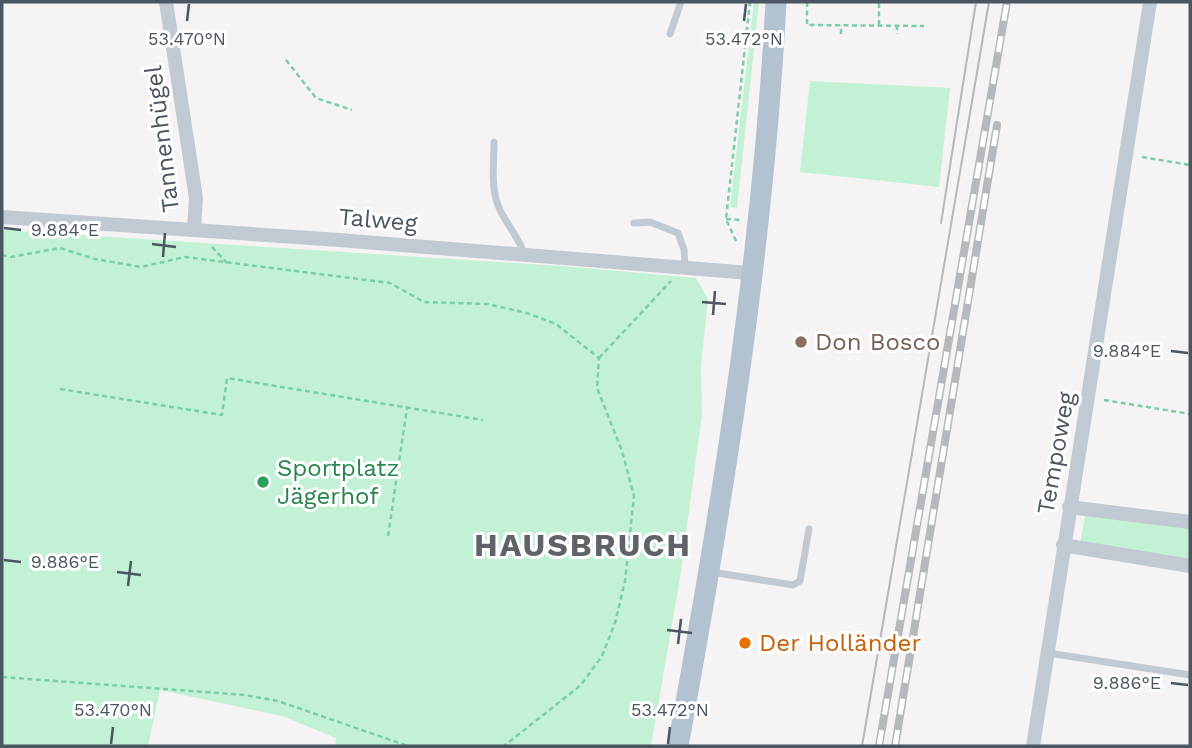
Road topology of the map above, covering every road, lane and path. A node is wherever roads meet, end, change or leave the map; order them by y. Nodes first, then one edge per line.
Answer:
1 (166, 2) edge
2 (681, 2) edge
3 (750, 2) edge
4 (776, 2) edge
5 (807, 2) edge
6 (879, 2) edge
7 (1150, 2) edge
8 (908, 20) dead end
9 (841, 25) junction
10 (878, 25) junction
11 (897, 25) junction
12 (908, 25) junction
13 (924, 26) dead end
14 (670, 34) dead end
15 (841, 34) dead end
16 (897, 34) dead end
17 (286, 60) dead end
18 (352, 110) dead end
19 (494, 142) dead end
20 (1126, 155) junction
21 (1190, 165) edge
22 (2, 217) edge
23 (726, 219) dead end
24 (634, 223) dead end
25 (194, 230) junction
26 (2, 255) edge
27 (525, 255) junction
28 (685, 266) junction
29 (750, 273) junction
30 (598, 358) junction
31 (60, 389) dead end
32 (1089, 398) junction
33 (407, 407) junction
34 (1190, 414) edge
35 (483, 420) dead end
36 (1069, 507) junction
37 (1190, 522) edge
38 (809, 529) dead end
39 (388, 536) dead end
40 (1063, 545) junction
41 (1190, 566) edge
42 (708, 571) junction
43 (1048, 653) junction
44 (1190, 675) edge
45 (2, 677) edge
46 (408, 746) edge
47 (504, 746) edge
48 (678, 746) edge
49 (1033, 746) edge

1 - 25 street, Tannenhügel
2 - 14 lane
3 - 23 path
4 - 29 main road
5 - 9 path
6 - 10 path
7 - 20 street, Tempoweg
8 - 12 path
9 - 10 path
9 - 15 path
10 - 11 path
11 - 12 path
11 - 16 path
12 - 13 path
17 - 18 path
19 - 27 lane
20 - 21 path
20 - 32 street, Tempoweg
22 - 25 street, Talweg
24 - 28 lane
25 - 27 street, Talweg
26 - 30 path
27 - 28 street, Talweg
28 - 29 street, Talweg
28 - 30 path
29 - 42 main road
30 - 47 path
31 - 33 path
32 - 34 path
32 - 36 street, Tempoweg
33 - 35 path
33 - 39 path
36 - 37 street
36 - 40 street, Tempoweg
38 - 42 lane
40 - 41 street
40 - 43 street, Tempoweg
42 - 48 main road
43 - 44 lane
43 - 49 street, Tempoweg
45 - 46 path

